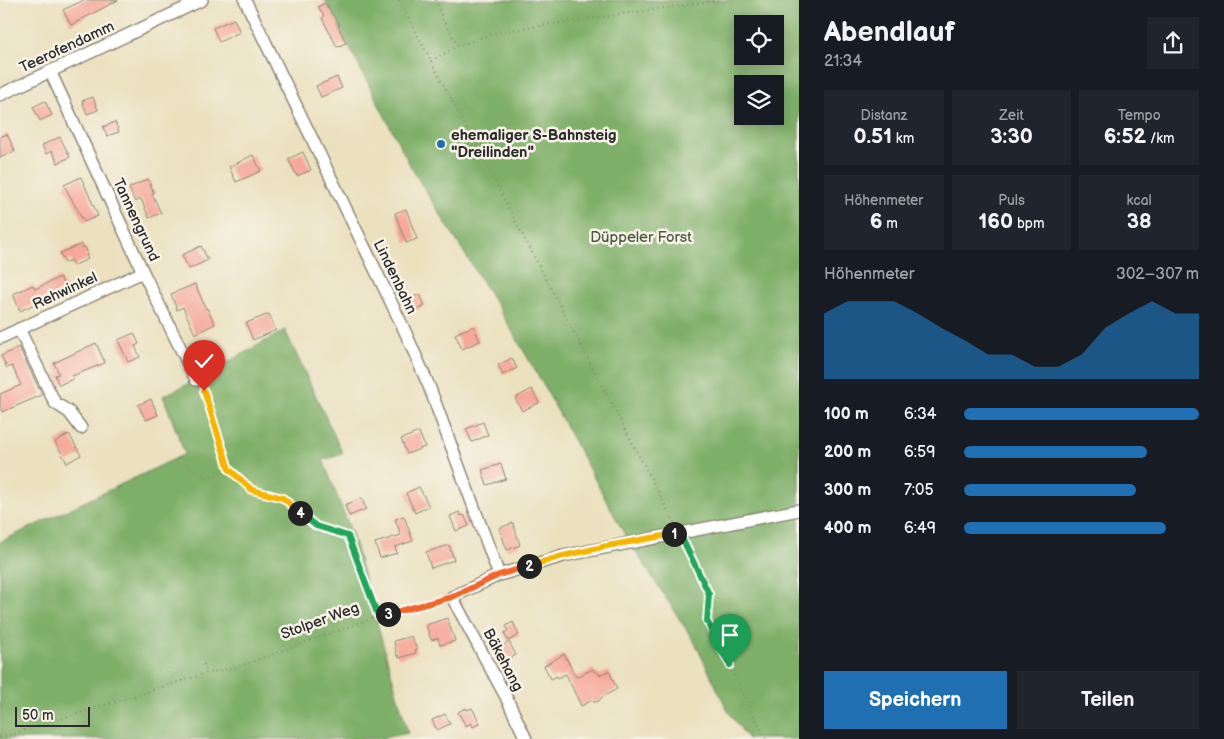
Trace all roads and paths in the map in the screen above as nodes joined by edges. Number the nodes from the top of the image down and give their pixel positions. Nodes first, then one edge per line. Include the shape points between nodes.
1 (202, 0) edge
2 (245, 0) edge
3 (399, 0) edge
4 (436, 0) edge
5 (720, 0) edge
6 (458, 46) junction
7 (431, 61) junction
8 (50, 71) junction
9 (0, 96) edge
10 (143, 272) junction
11 (19, 329) junction
12 (0, 338) edge
13 (196, 380) joint
14 (81, 428) dead end
15 (186, 464) dead end
16 (229, 469) junction
17 (799, 510) edge
18 (674, 534) junction
19 (499, 575) junction
20 (452, 597) junction
21 (378, 616) junction
22 (204, 664) dead end
23 (207, 673) junction
24 (0, 738) edge
25 (526, 739) edge
26 (766, 739) edge

1 - 8 street, Teerofendamm
2 - 19 street, Lindenbahn via 429,386
3 - 7 path
4 - 6 path
5 - 6 path via 497,32
6 - 7 path
7 - 18 path
8 - 9 street, Teerofendamm
8 - 10 street, Tannengrund
10 - 11 street, Rehwinkel
10 - 13 street, Tannengrund
11 - 12 street, Rehwinkel
11 - 14 street via 55,404 69,412
13 - 16 path via 204,391
15 - 16 path via 208,478
16 - 21 path via 252,490 283,498 316,526 348,536
17 - 18 street
18 - 19 street via 563,556
18 - 26 path via 709,594 707,621
19 - 20 street
20 - 21 path, Stolper Weg
20 - 25 street, Bäkehang
21 - 23 path, Stolper Weg via 237,667
22 - 23 path
23 - 24 path, Stolper Weg

